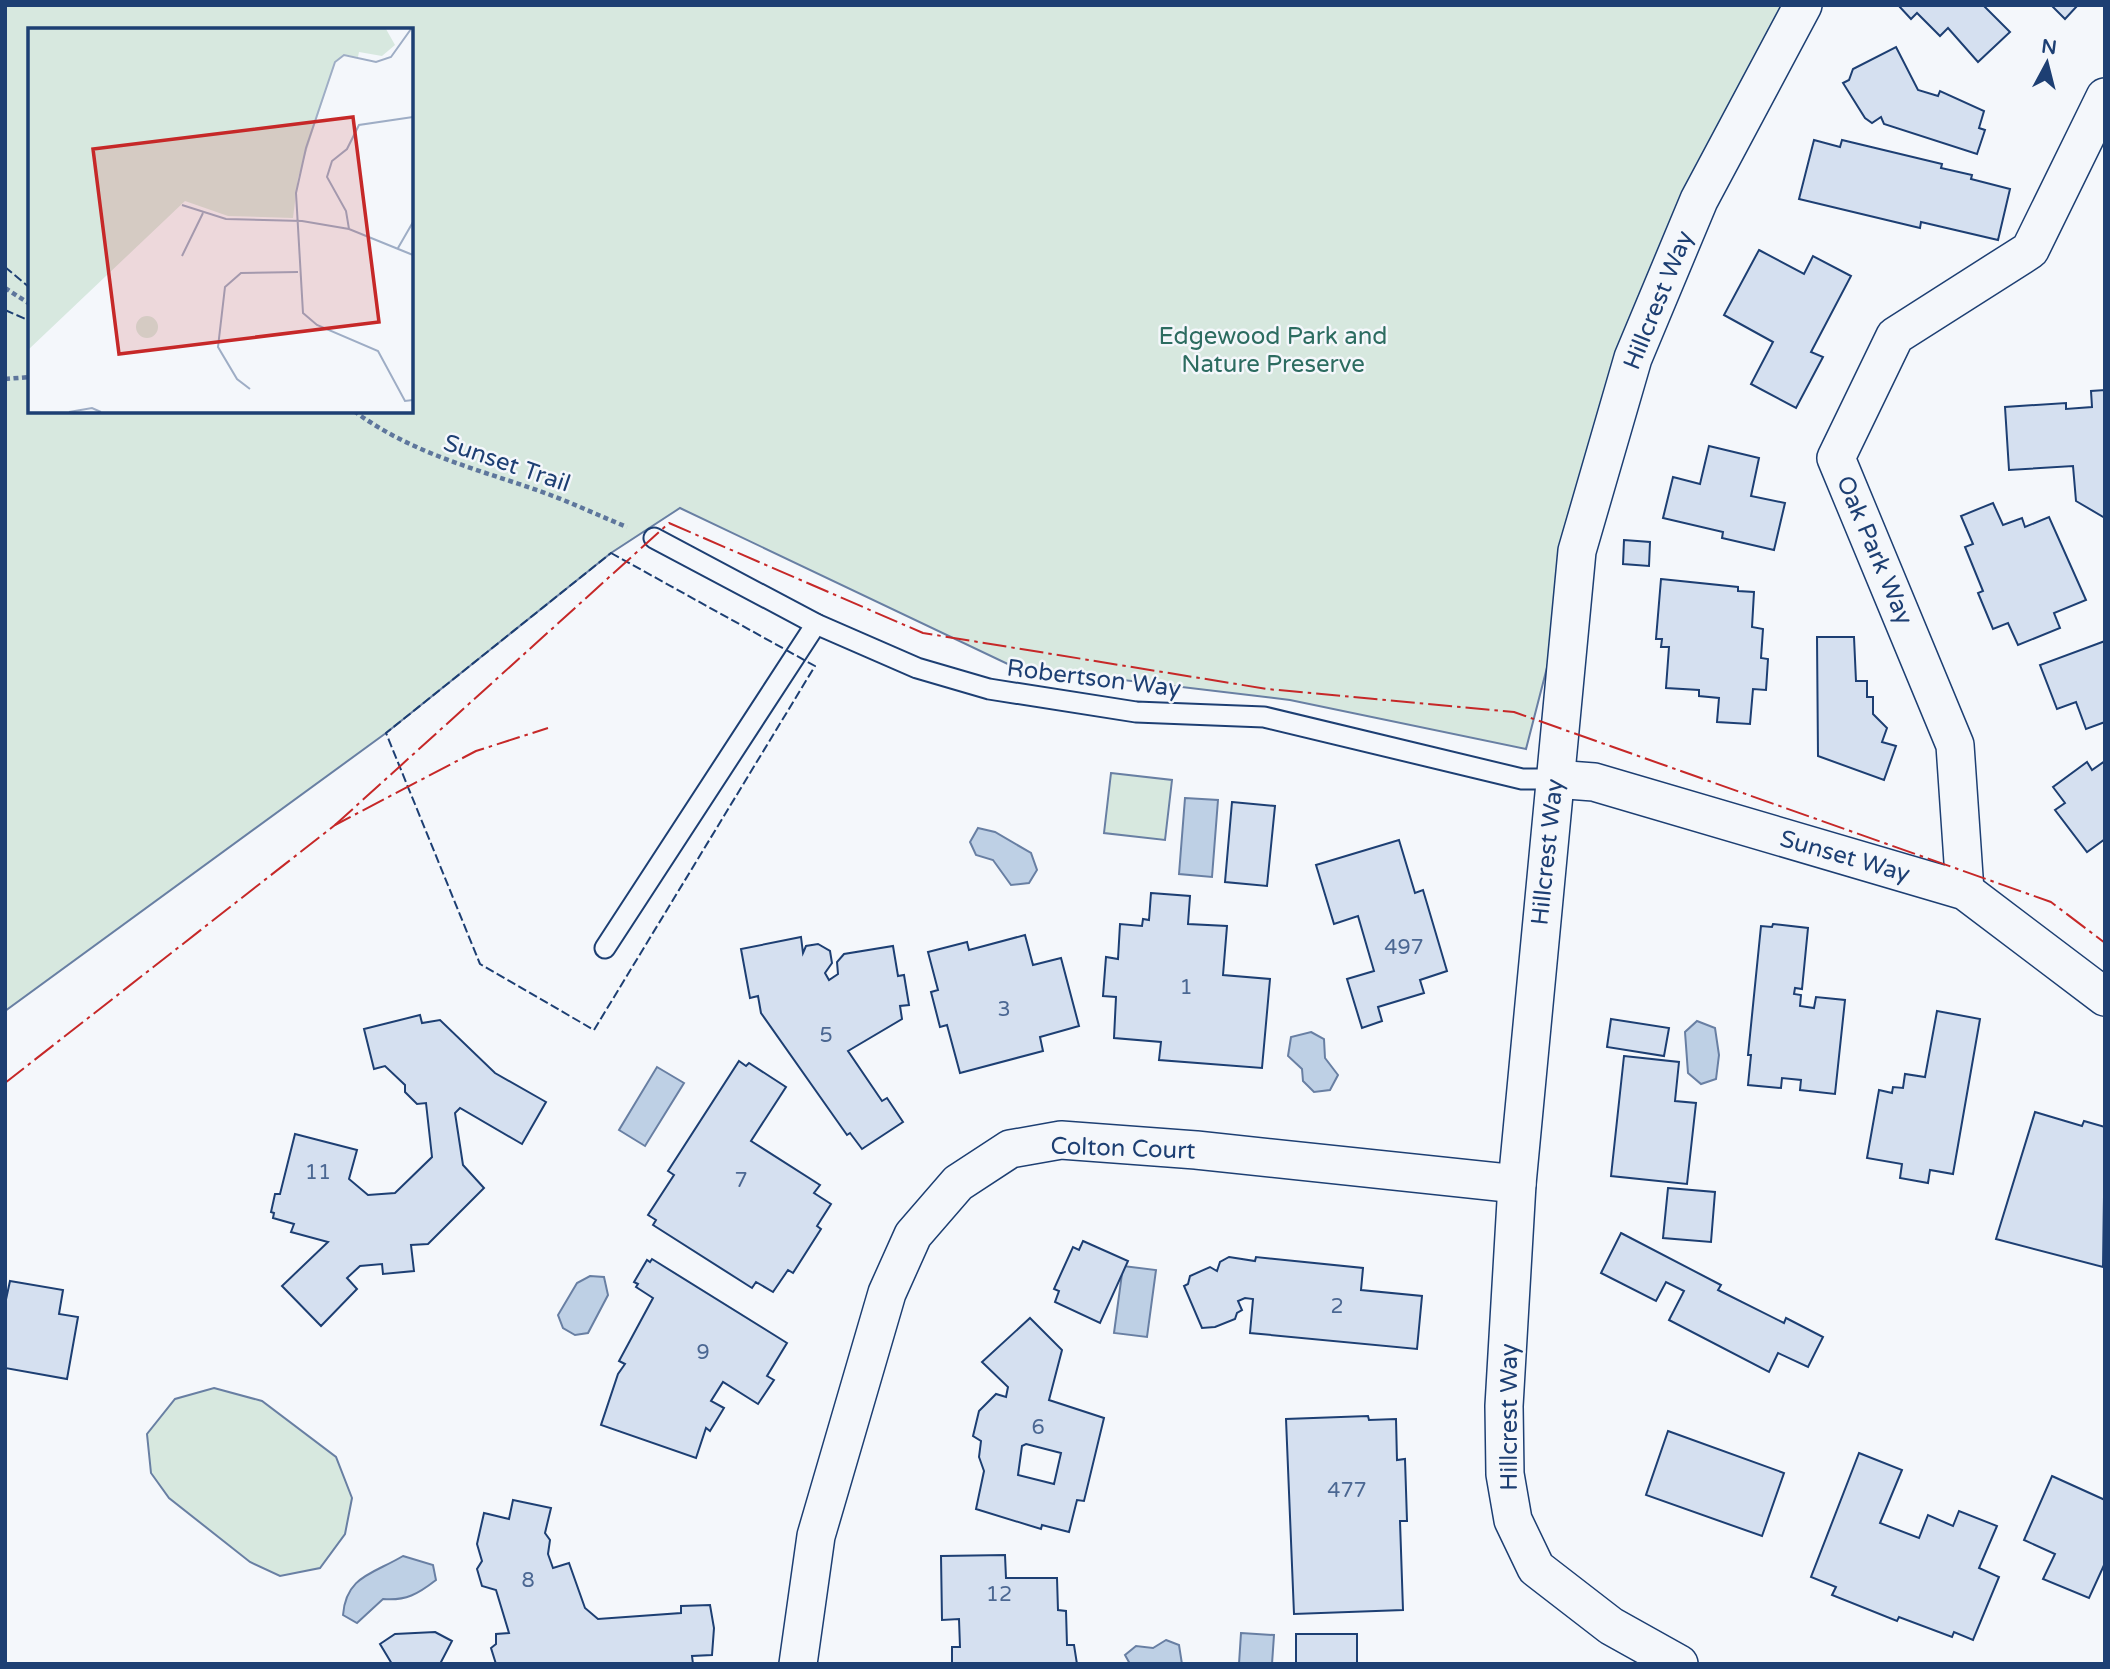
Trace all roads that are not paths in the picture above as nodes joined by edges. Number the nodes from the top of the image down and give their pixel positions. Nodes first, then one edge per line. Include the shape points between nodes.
1 (1803, 5) edge
2 (2105, 97) edge
3 (654, 538) road end
4 (816, 624) junction
5 (1554, 779) junction
6 (1965, 891) junction
7 (606, 948) dead end
8 (2105, 997) edge
9 (1517, 1184) junction
10 (798, 1664) edge
11 (1679, 1664) edge

1 - 5 street, Hillcrest Way via 1699,200 1633,358 1577,551
2 - 6 street, Oak Park Way via 2030,250 1895,336 1836,458 1955,745
3 - 4 lane, Robertson Way
4 - 5 lane, Robertson Way via 917,668 989,689 1136,712 1264,717 1522,779
4 - 7 lane
5 - 6 street, Sunset Way via 1594,782
5 - 9 street, Hillcrest Way
6 - 8 street, Sunset Way
9 - 10 street, Colton Court via 1061,1140 1010,1149 958,1182 913,1235 887,1293 816,1536
9 - 11 street, Hillcrest Way via 1504,1406 1505,1475 1513,1520 1536,1568 1611,1626

